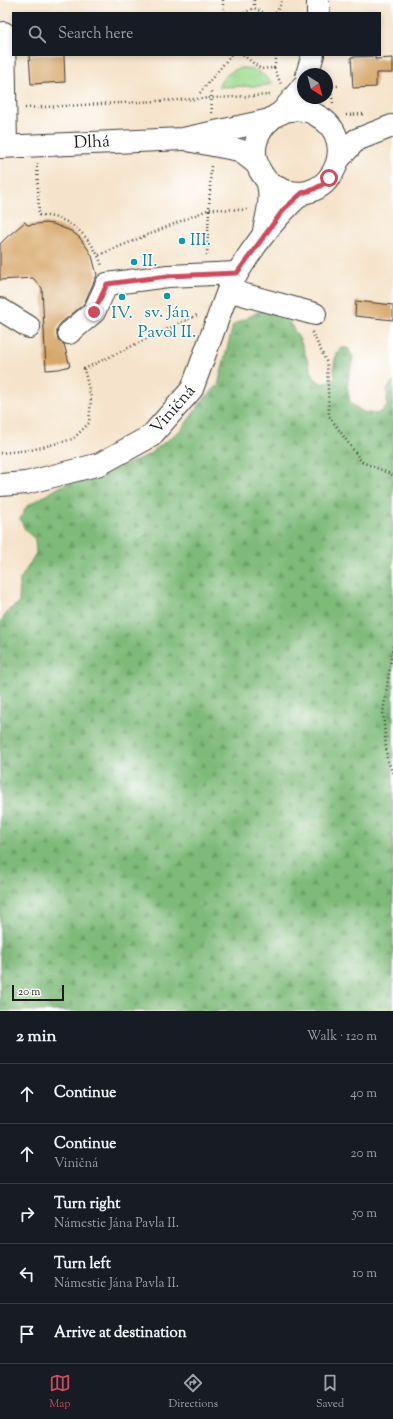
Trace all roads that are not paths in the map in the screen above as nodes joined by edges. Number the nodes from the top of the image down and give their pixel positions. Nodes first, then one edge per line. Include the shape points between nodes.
1 (318, 0) edge
2 (318, 12) edge
3 (4, 33) dead end
4 (313, 56) edge
5 (320, 56) edge
6 (309, 68) edge
7 (323, 68) edge
8 (293, 87) edge
9 (333, 101) edge
10 (324, 104) edge
11 (331, 104) edge
12 (276, 109) junction
13 (392, 126) edge
14 (183, 139) junction
15 (3, 146) edge
16 (338, 160) junction
17 (262, 173) junction
18 (302, 193) junction
19 (262, 238) junction
20 (233, 280) junction
21 (0, 309) edge
22 (316, 314) road end
23 (29, 327) dead end
24 (68, 333) dead end
25 (0, 484) edge

1 - 2 street
3 - 15 street via 6,121
4 - 6 street
5 - 7 street
8 - 12 street
9 - 13 street
10 - 12 street via 312,112
11 - 16 street via 339,150
12 - 14 street
12 - 17 street via 257,140 255,152
13 - 16 street via 356,140
14 - 15 street, Dlhá
14 - 17 street via 238,150
16 - 18 street via 335,170 322,185
17 - 18 street via 278,189
17 - 19 street via 270,202
18 - 19 street, Viničná via 284,209
19 - 20 street, Viničná
20 - 22 street via 238,293
20 - 24 street via 206,275 168,276 107,284 94,312
20 - 25 street, Viničná via 192,389 151,436 100,464 26,483
21 - 23 street

